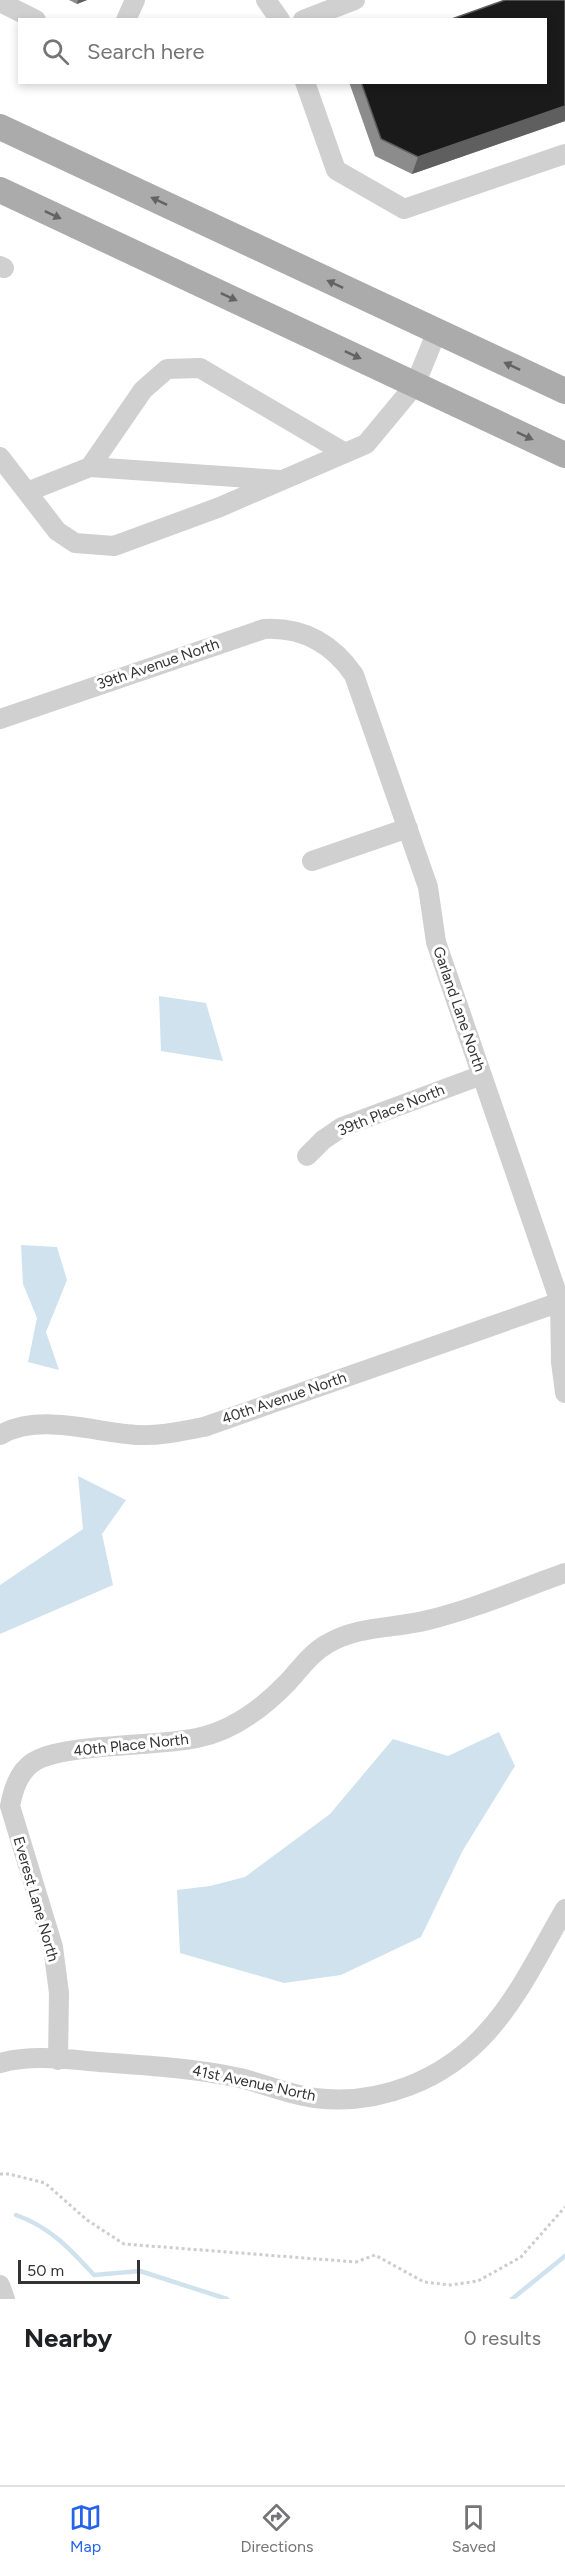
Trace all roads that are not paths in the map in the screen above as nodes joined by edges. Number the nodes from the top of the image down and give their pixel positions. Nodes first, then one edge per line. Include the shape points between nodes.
1 (135, 0) edge
2 (266, 0) edge
3 (355, 0) edge
4 (0, 2) edge
5 (32, 18) edge
6 (127, 18) edge
7 (279, 18) edge
8 (308, 18) edge
9 (306, 84) edge
10 (0, 127) edge
11 (565, 154) edge
12 (0, 190) edge
13 (437, 331) junction
14 (415, 385) junction
15 (565, 391) edge
16 (345, 453) junction
17 (565, 455) edge
18 (0, 457) edge
19 (90, 467) junction
20 (283, 480) junction
21 (27, 492) junction
22 (318, 639) joint
23 (0, 719) edge
24 (408, 828) junction
25 (312, 861) dead end
26 (482, 1075) junction
27 (307, 1156) dead end
28 (560, 1302) junction
29 (565, 1393) edge
30 (0, 1435) edge
31 (565, 1573) edge
32 (20, 1776) joint
33 (565, 1909) edge
34 (58, 2060) junction
35 (0, 2062) edge
36 (0, 2285) edge
37 (5, 2299) edge

1 - 6 street
2 - 7 street
3 - 8 street
4 - 5 street
9 - 11 street via 336,171 404,209
13 -> 10 main road
12 -> 14 main road
13 - 14 street
15 -> 13 main road
14 - 16 street via 366,444
14 -> 17 main road
16 - 19 street via 200,368 167,369 143,390
16 - 20 street
18 - 21 street
19 - 20 street
19 - 21 street
20 - 21 street via 114,546 75,543 57,531
22 - 23 street, 39th Avenue North via 282,628 247,633
22 - 24 street, Garland Lane North via 354,675
24 - 25 street
24 - 26 street, Garland Lane North via 428,887 436,942
26 - 27 street, 39th Place North via 342,1127
26 - 28 street, Garland Lane North
28 - 29 street, Garland Lane North
28 - 30 street, 40th Avenue North via 204,1427 139,1435 30,1426
31 - 32 street, 40th Place North via 435,1618 349,1634 325,1645 263,1706 233,1725 199,1738 58,1752 30,1764
32 - 34 street, Everest Lane North via 10,1806 52,1947 59,1993
33 - 34 street, 41st Avenue North via 487,2032 459,2058 427,2079 391,2092 354,2099 315,2098 209,2072
34 - 35 street, 41st Avenue North
36 - 37 street

